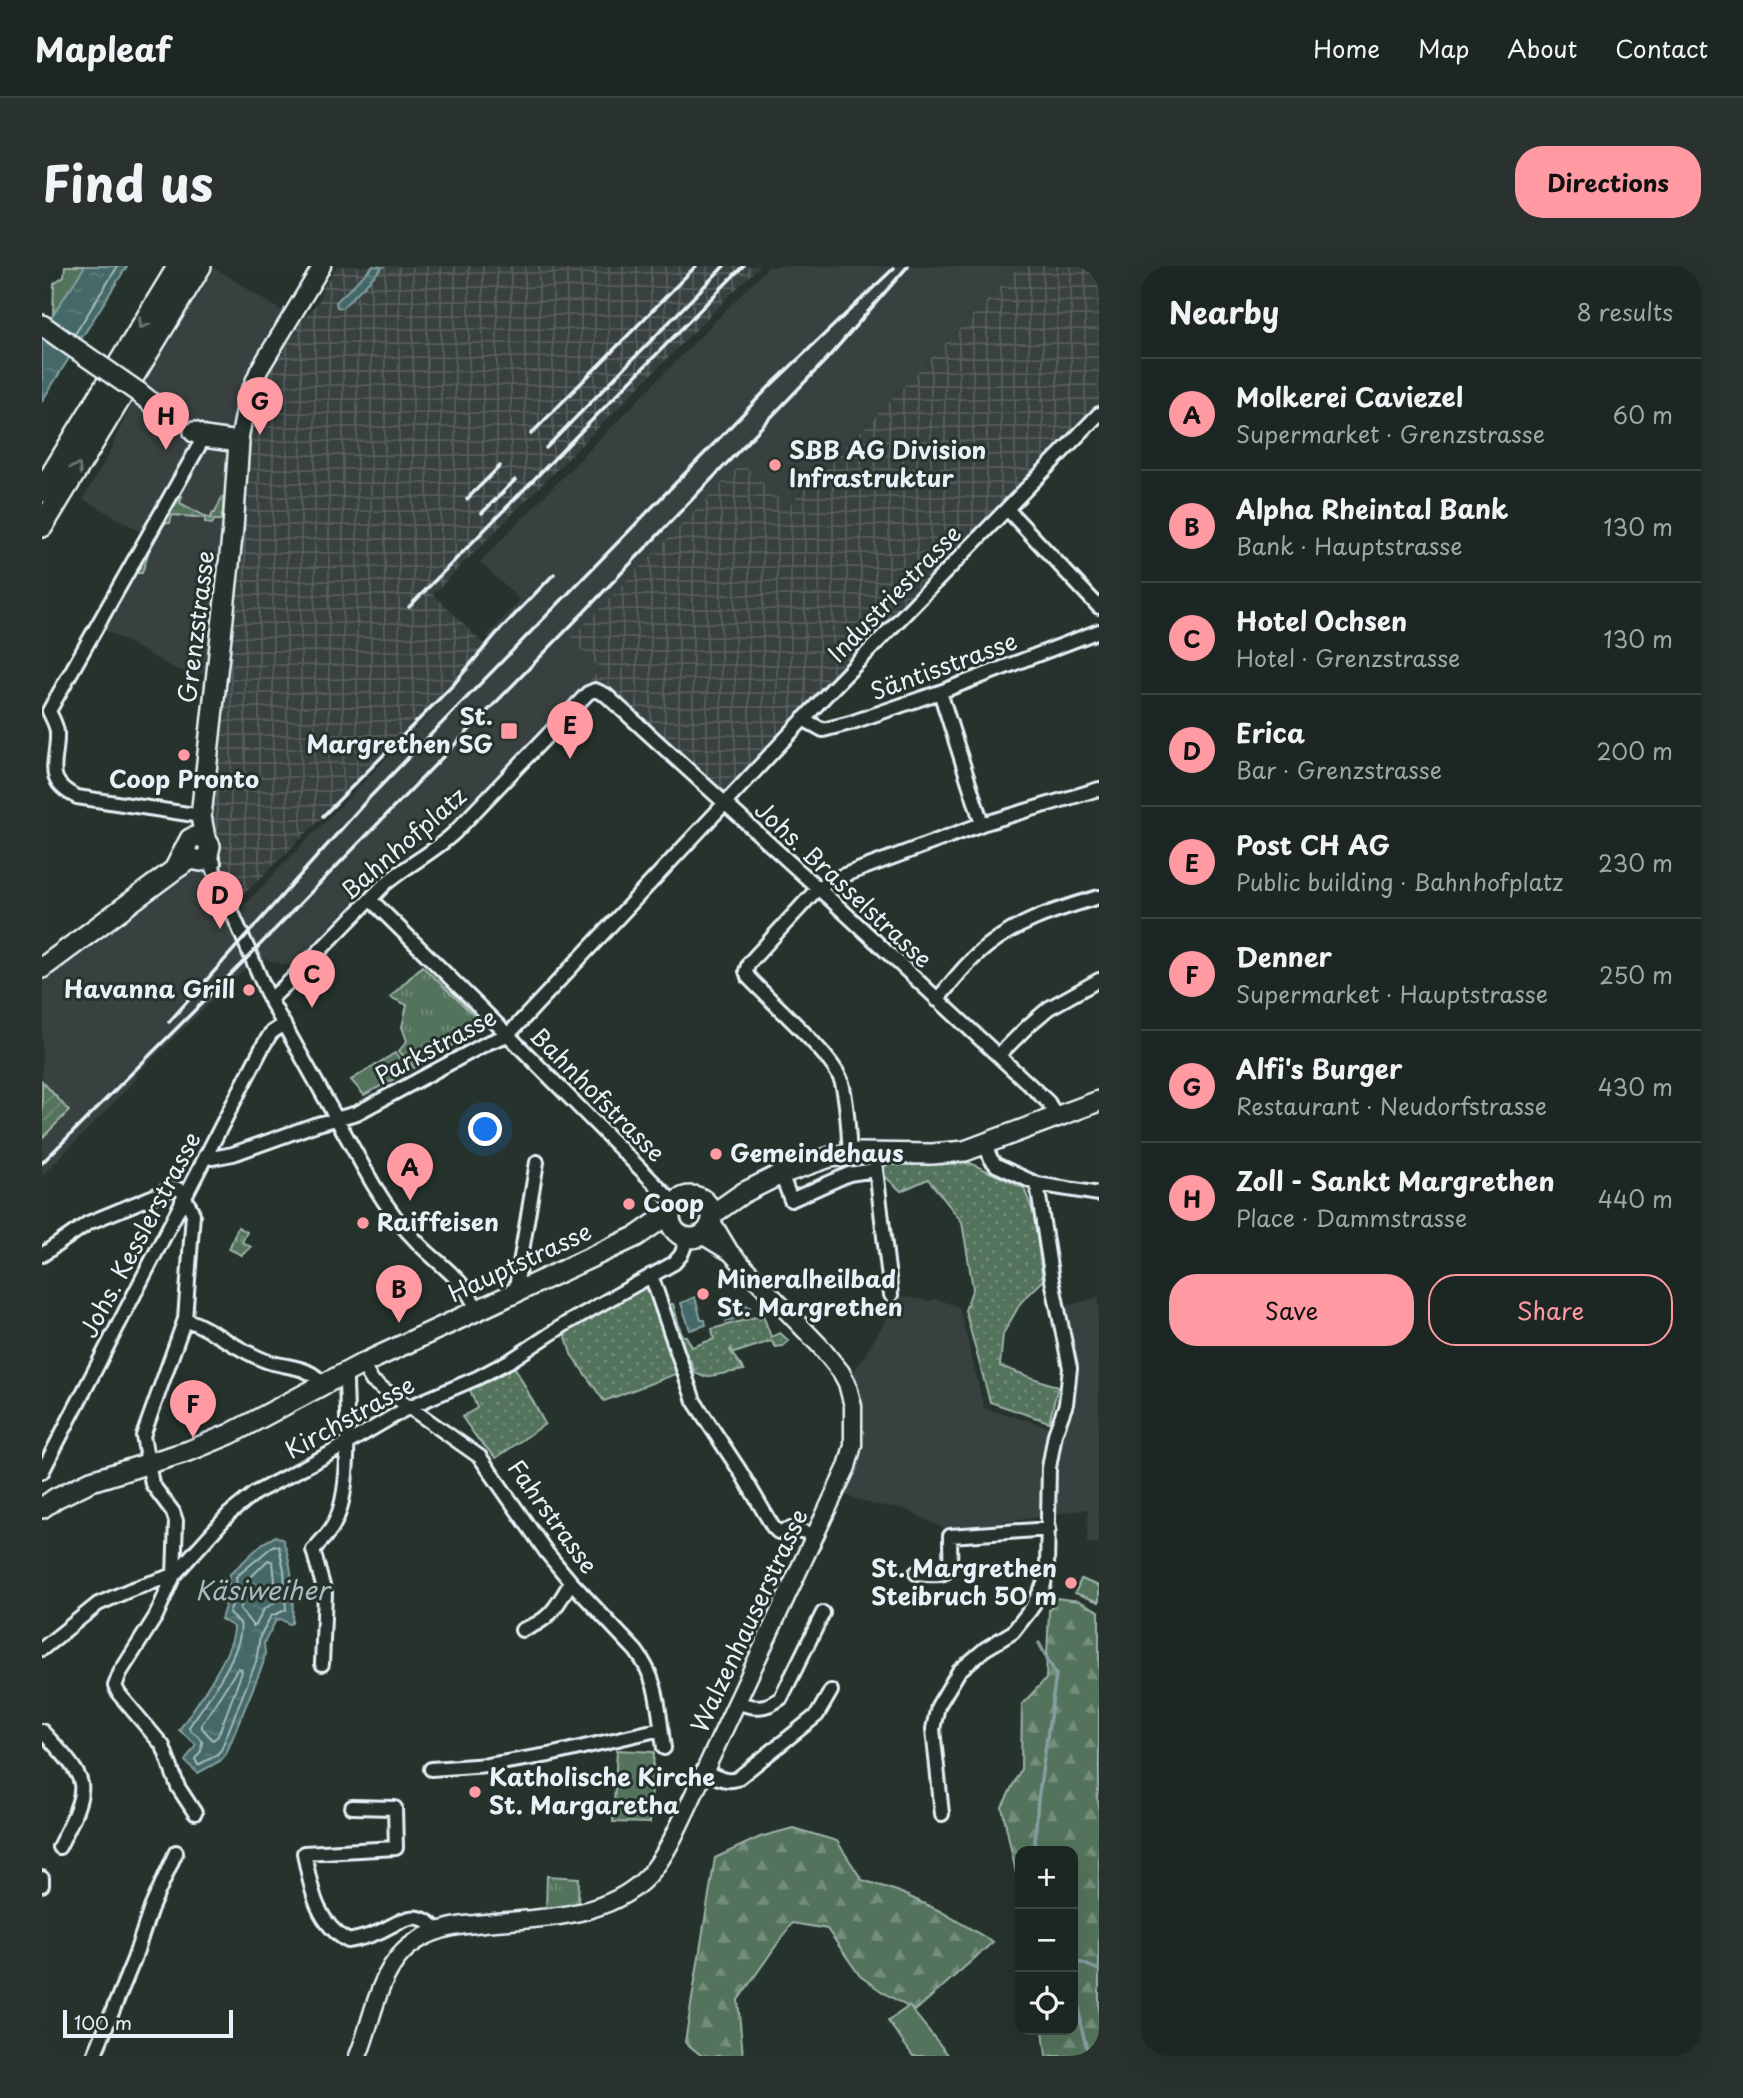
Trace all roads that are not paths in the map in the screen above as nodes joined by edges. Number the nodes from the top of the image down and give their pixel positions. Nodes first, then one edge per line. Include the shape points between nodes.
1 (179, 266) edge
2 (201, 266) edge
3 (321, 266) edge
4 (42, 325) edge
5 (1099, 414) edge
6 (168, 416) tunnel mouth
7 (199, 434) joint
8 (239, 442) junction
9 (42, 491) edge
10 (1007, 509) junction
11 (42, 526) edge
12 (1099, 607) edge
13 (1099, 631) edge
14 (594, 690) joint
15 (940, 692) junction
16 (803, 719) junction
17 (1099, 789) edge
18 (724, 804) junction
19 (201, 817) junction
20 (982, 824) junction
21 (196, 855) junction
22 (818, 888) junction
23 (1099, 897) edge
24 (370, 900) junction
25 (42, 968) edge
26 (1099, 980) edge
27 (269, 998) junction
28 (937, 1000) junction
29 (284, 1024) junction
30 (508, 1035) junction
31 (999, 1055) junction
32 (1099, 1101) edge
33 (1057, 1117) junction
34 (335, 1118) junction
35 (985, 1145) junction
36 (850, 1154) junction
37 (206, 1155) junction
38 (875, 1161) junction
39 (537, 1162) dead end
40 (782, 1174) junction
41 (1037, 1184) junction
42 (1099, 1194) edge
43 (184, 1197) junction
44 (692, 1219) junction
45 (42, 1255) edge
46 (651, 1275) junction
47 (515, 1293) junction
48 (891, 1295) dead end
49 (477, 1310) junction
50 (185, 1319) junction
51 (362, 1364) junction
52 (343, 1374) junction
53 (323, 1385) junction
54 (408, 1407) junction
55 (347, 1443) junction
56 (147, 1458) junction
57 (42, 1472) edge
58 (43, 1504) edge
59 (1049, 1529) junction
60 (815, 1534) junction
61 (916, 1573) dead end
62 (174, 1575) junction
63 (571, 1582) junction
64 (823, 1613) dead end
65 (522, 1630) dead end
66 (42, 1649) edge
67 (322, 1664) dead end
68 (831, 1691) dead end
69 (737, 1702) junction
70 (661, 1729) junction
71 (42, 1731) edge
72 (664, 1748) dead end
73 (431, 1769) dead end
74 (705, 1772) junction
75 (352, 1807) dead end
76 (195, 1813) dead end
77 (942, 1814) dead end
78 (59, 1847) dead end
79 (176, 1852) dead end
80 (42, 1878) edge
81 (42, 1885) edge
82 (437, 1930) junction
83 (94, 2056) edge
84 (358, 2056) edge

1 -> 9 highway
11 -> 2 highway
3 - 8 street via 259,370 247,399
4 - 6 main road, bridge
5 - 10 street, Industriestrasse
7 - 8 main road
7 - 19 street via 49,711 57,730 55,779 63,790 77,797
8 - 19 main road, Grenzstrasse
10 - 12 street
10 - 16 street, Industriestrasse
13 - 15 street, Säntisstrasse
14 - 18 street, Johs. Brasselstrasse via 606,695
14 - 24 street, Bahnhofplatz via 442,844 395,875
15 - 16 street, Säntisstrasse via 829,730
15 - 20 street
16 - 18 street, Industriestrasse
17 - 20 street
18 - 22 street, Johs. Brasselstrasse
18 - 30 street, Parkstrasse
19 - 21 main road, Grenzstrasse
20 - 22 street
21 - 25 main road
21 - 27 street, Grenzstrasse
22 - 28 street, Johs. Brasselstrasse
22 - 36 street via 746,971 838,1073
23 - 28 street via 1036,917 1003,934 976,956
24 - 27 street, Bahnhofplatz
24 - 30 street, Bahnhofstrasse
26 - 31 street via 1049,1008
27 - 29 street, Grenzstrasse
28 - 31 street, Johs. Brasselstrasse
29 - 34 street, Grenzstrasse
29 - 37 street, Johs. Kesslerstrasse via 271,1033
30 - 34 street, Parkstrasse via 487,1042 357,1114
30 - 44 street, Bahnhofstrasse
31 - 33 street, Johs. Brasselstrasse via 1048,1102
32 - 33 main road, Hauptstrasse
33 - 35 main road, Hauptstrasse
34 - 37 street, Parkstrasse via 233,1154
34 - 49 street, Grenzstrasse via 384,1202 464,1286
35 - 38 main road, Hauptstrasse
35 - 41 street via 996,1165
36 - 38 main road, Hauptstrasse
36 - 40 main road, Hauptstrasse
37 - 43 street, Johs. Kesslerstrasse
38 - 40 street via 791,1200
38 - 48 street
39 - 47 street
40 - 44 main road, Hauptstrasse
41 - 42 street
41 - 59 street via 1070,1368 1049,1468
43 - 45 street via 171,1189 89,1223
43 - 50 street via 193,1214
43 - 57 street, Johs. Kesslerstrasse
44 - 46 street, Kirchstrasse via 681,1255
44 - 47 main road, Hauptstrasse via 637,1236
44 - 60 street, Walzenhauserstrasse via 820,1346 847,1383 853,1406 853,1445
46 - 54 street, Kirchstrasse via 511,1360
46 - 60 street via 694,1401 773,1527 778,1532 800,1529
47 - 49 main road, Hauptstrasse
49 - 51 main road, Hauptstrasse
50 - 53 street via 255,1357 312,1373
50 - 56 street via 144,1430
51 - 52 main road, Hauptstrasse
51 - 54 street, Fahrstrasse via 372,1381
52 - 53 main road, Hauptstrasse
52 - 55 street
53 - 56 main road, Hauptstrasse via 209,1444
54 - 55 street, Kirchstrasse
54 - 63 street, Fahrstrasse via 480,1457
55 - 62 street, Kirchstrasse via 255,1493 229,1514
55 - 67 street via 339,1515 313,1550 325,1593
56 - 58 main road, Hauptstrasse
56 - 62 street via 152,1484 176,1521
59 - 61 street via 950,1536 947,1572
59 - 77 street via 1044,1584 1034,1605 1013,1632 959,1671 938,1706 933,1729
60 - 69 street, Walzenhauserstrasse
62 - 66 street, Kirchstrasse via 98,1604
62 - 76 street via 161,1607 115,1686 163,1746 178,1787
63 - 65 street via 546,1619
63 - 70 street, Fahrstrasse via 645,1664 656,1690
64 - 69 street via 781,1698 758,1708
68 - 74 street via 817,1715 737,1779 724,1780
69 - 74 street, Walzenhauserstrasse
70 - 72 street, Fahrstrasse
70 - 73 street via 549,1755
71 - 78 street via 82,1785
74 - 82 street, Walzenhauserstrasse via 659,1861 624,1896 580,1912
75 - 82 street via 395,1808 396,1848 304,1853 312,1892 327,1923 348,1941 411,1917 427,1921
79 - 83 street
80 - 81 street
82 - 84 street, Walzenhauserstrasse via 403,1952 392,1965

